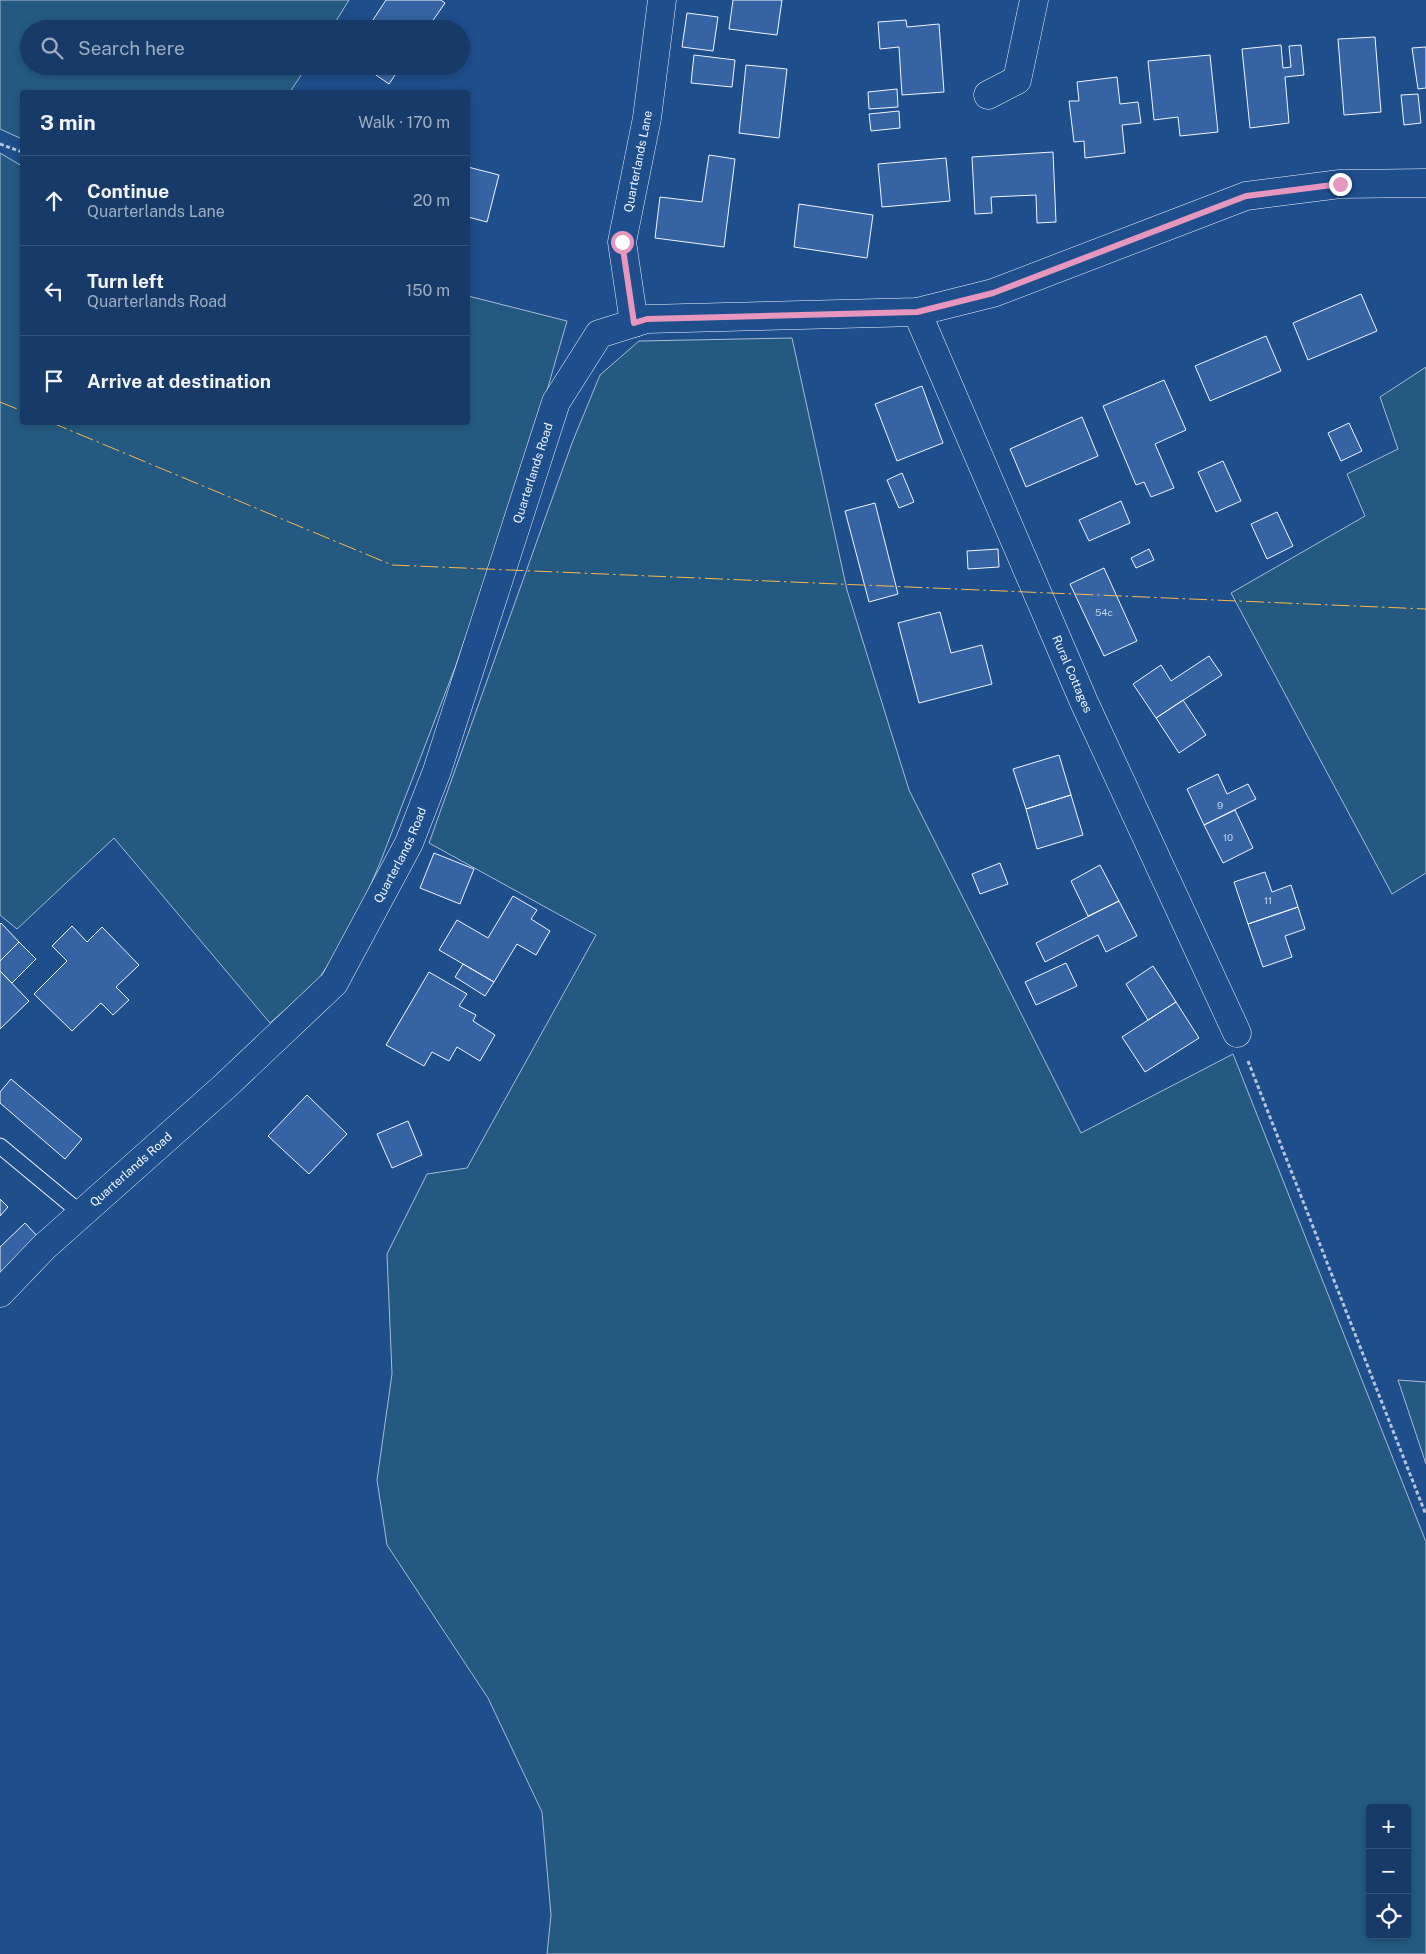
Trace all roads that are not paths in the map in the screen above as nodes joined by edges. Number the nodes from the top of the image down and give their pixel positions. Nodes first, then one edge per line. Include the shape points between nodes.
1 (662, 0) edge
2 (1034, 0) edge
3 (988, 95) dead end
4 (1426, 183) edge
5 (917, 312) junction
6 (634, 323) junction
7 (1236, 1032) road end
8 (0, 1146) edge
9 (82, 1214) junction
10 (0, 1293) edge

1 - 6 street, Quarterlands Lane via 647,118 622,242
2 - 3 street via 1017,80
4 - 5 street, Quarterlands Road via 1340,184 1246,196 993,293
5 - 6 street, Quarterlands Road via 647,319
5 - 7 street, Rural Cottages via 1084,702
6 - 9 street, Quarterlands Road via 599,334 556,402 437,770 409,843 334,983
8 - 9 lane
9 - 10 street, Quarterlands Road

